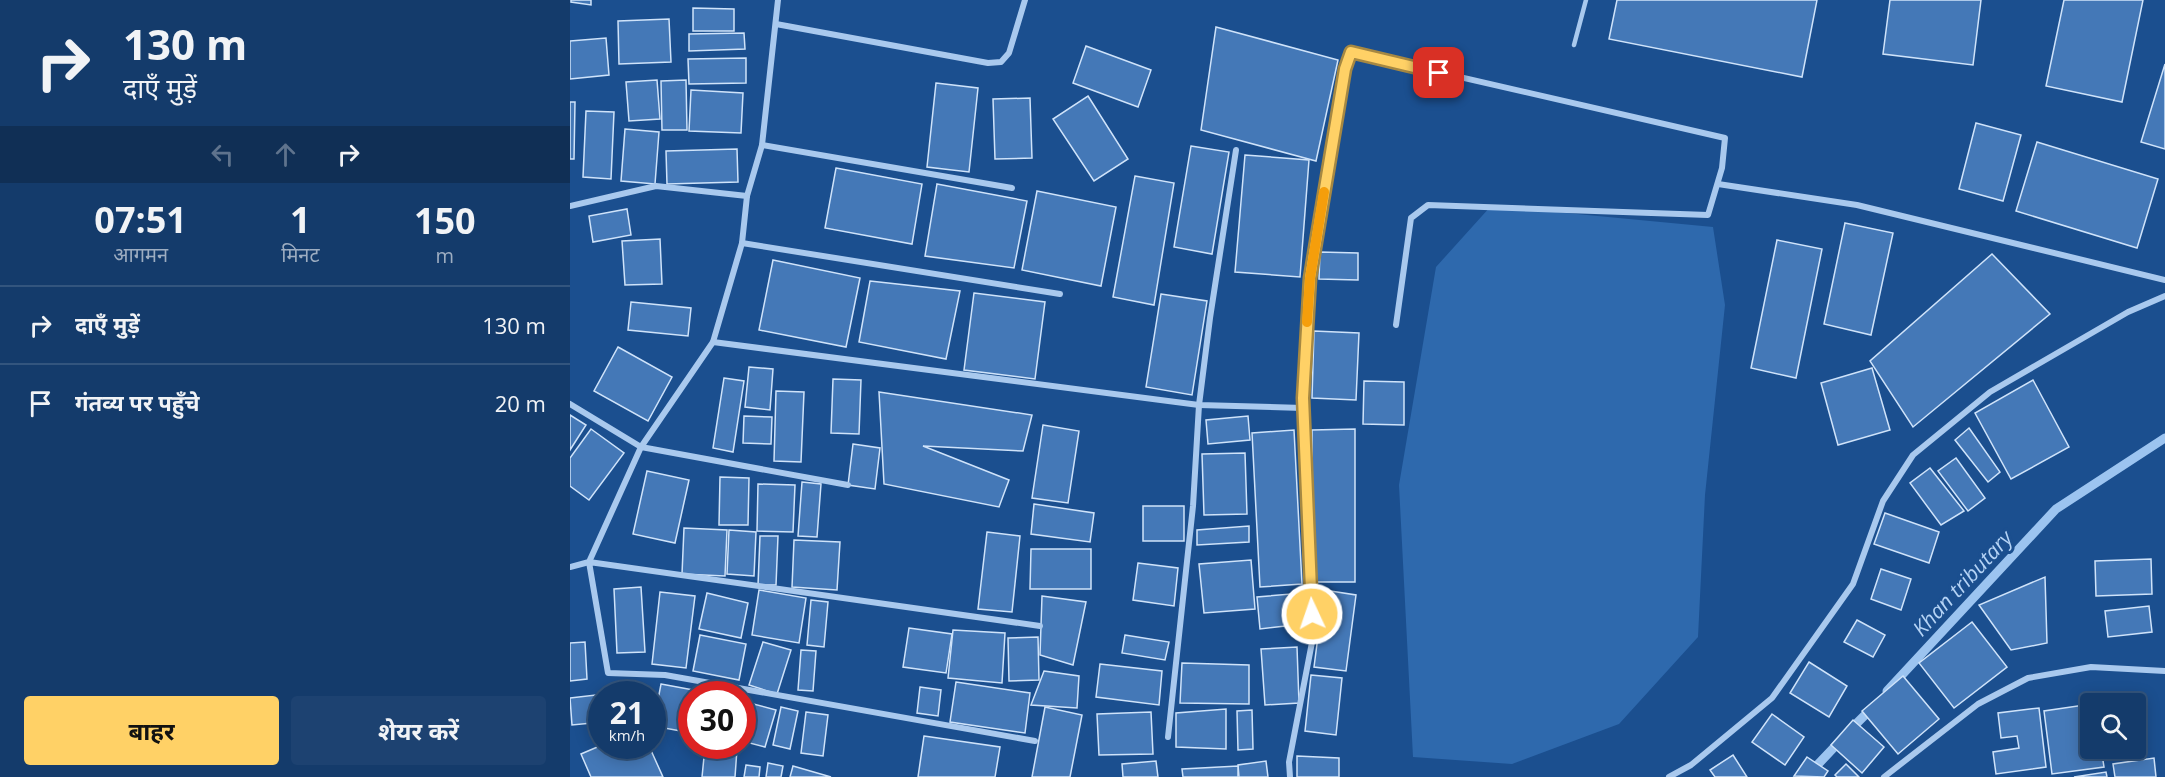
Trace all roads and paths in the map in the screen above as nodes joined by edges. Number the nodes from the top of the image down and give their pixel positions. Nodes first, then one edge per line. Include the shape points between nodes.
1 (778, 0) edge
2 (1025, 0) edge
3 (1586, 0) edge
4 (776, 24) junction
5 (1574, 45) dead end
6 (762, 144) junction
7 (1236, 150) dead end
8 (1718, 184) junction
9 (1012, 189) dead end
10 (747, 196) junction
11 (570, 206) edge
12 (742, 243) junction
13 (2165, 280) edge
14 (1060, 294) dead end
15 (2165, 296) edge
16 (1396, 325) dead end
17 (713, 342) junction
18 (570, 404) edge
19 (1199, 405) junction
20 (1303, 408) junction
21 (641, 447) junction
22 (848, 485) dead end
23 (589, 562) junction
24 (570, 567) edge
25 (1040, 626) dead end
26 (2165, 671) edge
27 (1168, 737) dead end
28 (1035, 741) dead end
29 (1290, 777) edge
30 (1669, 777) edge
31 (1884, 777) edge

1 - 4 street
2 - 4 street via 1009,53 1000,62
3 - 5 lane
4 - 6 street
6 - 9 street
6 - 10 street
7 - 19 street
8 - 13 street via 1857,205
8 - 16 street via 1708,215 1428,205 1411,218
8 - 20 street via 1725,138 1351,52 1310,278
10 - 11 street via 656,186
10 - 12 street
12 - 14 street
12 - 17 street
15 - 30 street via 2128,312 1990,392 1913,454 1883,501 1853,584 1772,698 1691,765
17 - 19 street
17 - 21 street
18 - 21 street
19 - 20 street
19 - 27 street
20 - 29 street via 1313,637 1289,762
21 - 22 street
21 - 23 street
23 - 24 street
23 - 25 street
23 - 28 street via 608,673 665,675
26 - 31 street via 2091,667 2028,678 1978,704

